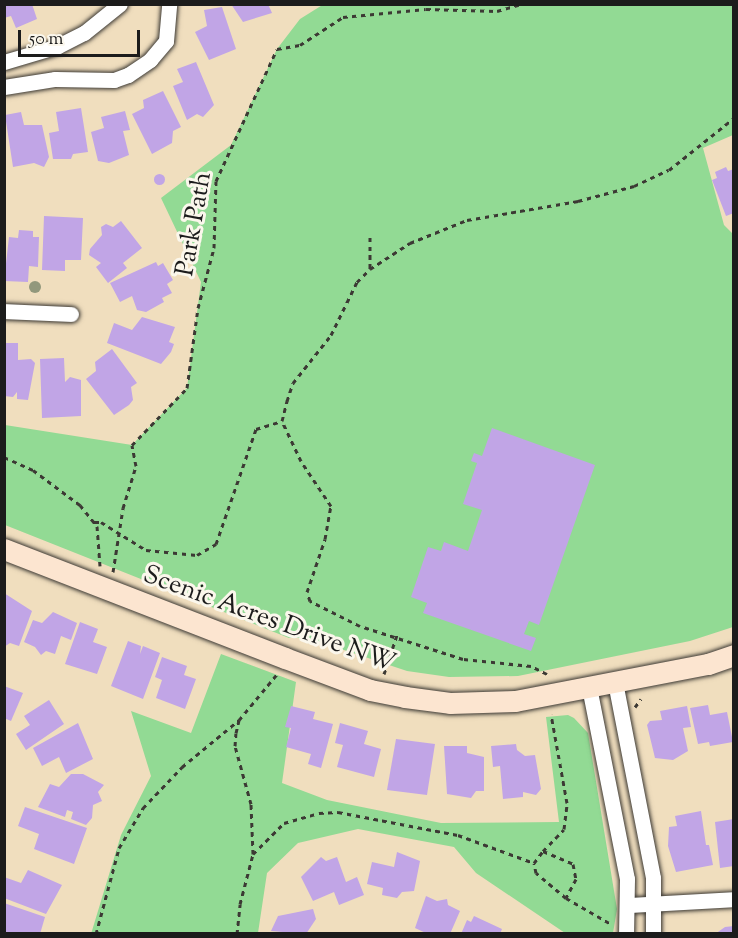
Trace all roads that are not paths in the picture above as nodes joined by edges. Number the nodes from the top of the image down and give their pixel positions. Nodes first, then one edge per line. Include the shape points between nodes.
1 (120, 4) edge
2 (169, 4) edge
3 (4, 62) edge
4 (4, 87) edge
5 (4, 311) edge
6 (70, 314) dead end
7 (4, 549) edge
8 (734, 655) edge
9 (615, 682) junction
10 (589, 687) junction
11 (734, 899) edge
12 (654, 904) junction
13 (628, 905) junction
14 (621, 929) edge
15 (653, 933) edge

1 - 3 street via 84,33 58,46
2 - 4 street via 166,41 150,60 128,75 114,80 55,79
5 - 6 street
7 - 10 street, Scenic Acres Drive NW via 370,690 450,703 515,701
8 - 9 street, Scenic Acres Drive NW
9 - 10 street, Scenic Acres Drive NW
9 - 12 street via 653,878
10 - 13 street via 627,879
11 - 12 street
12 - 13 street
12 - 15 street
13 - 14 street

